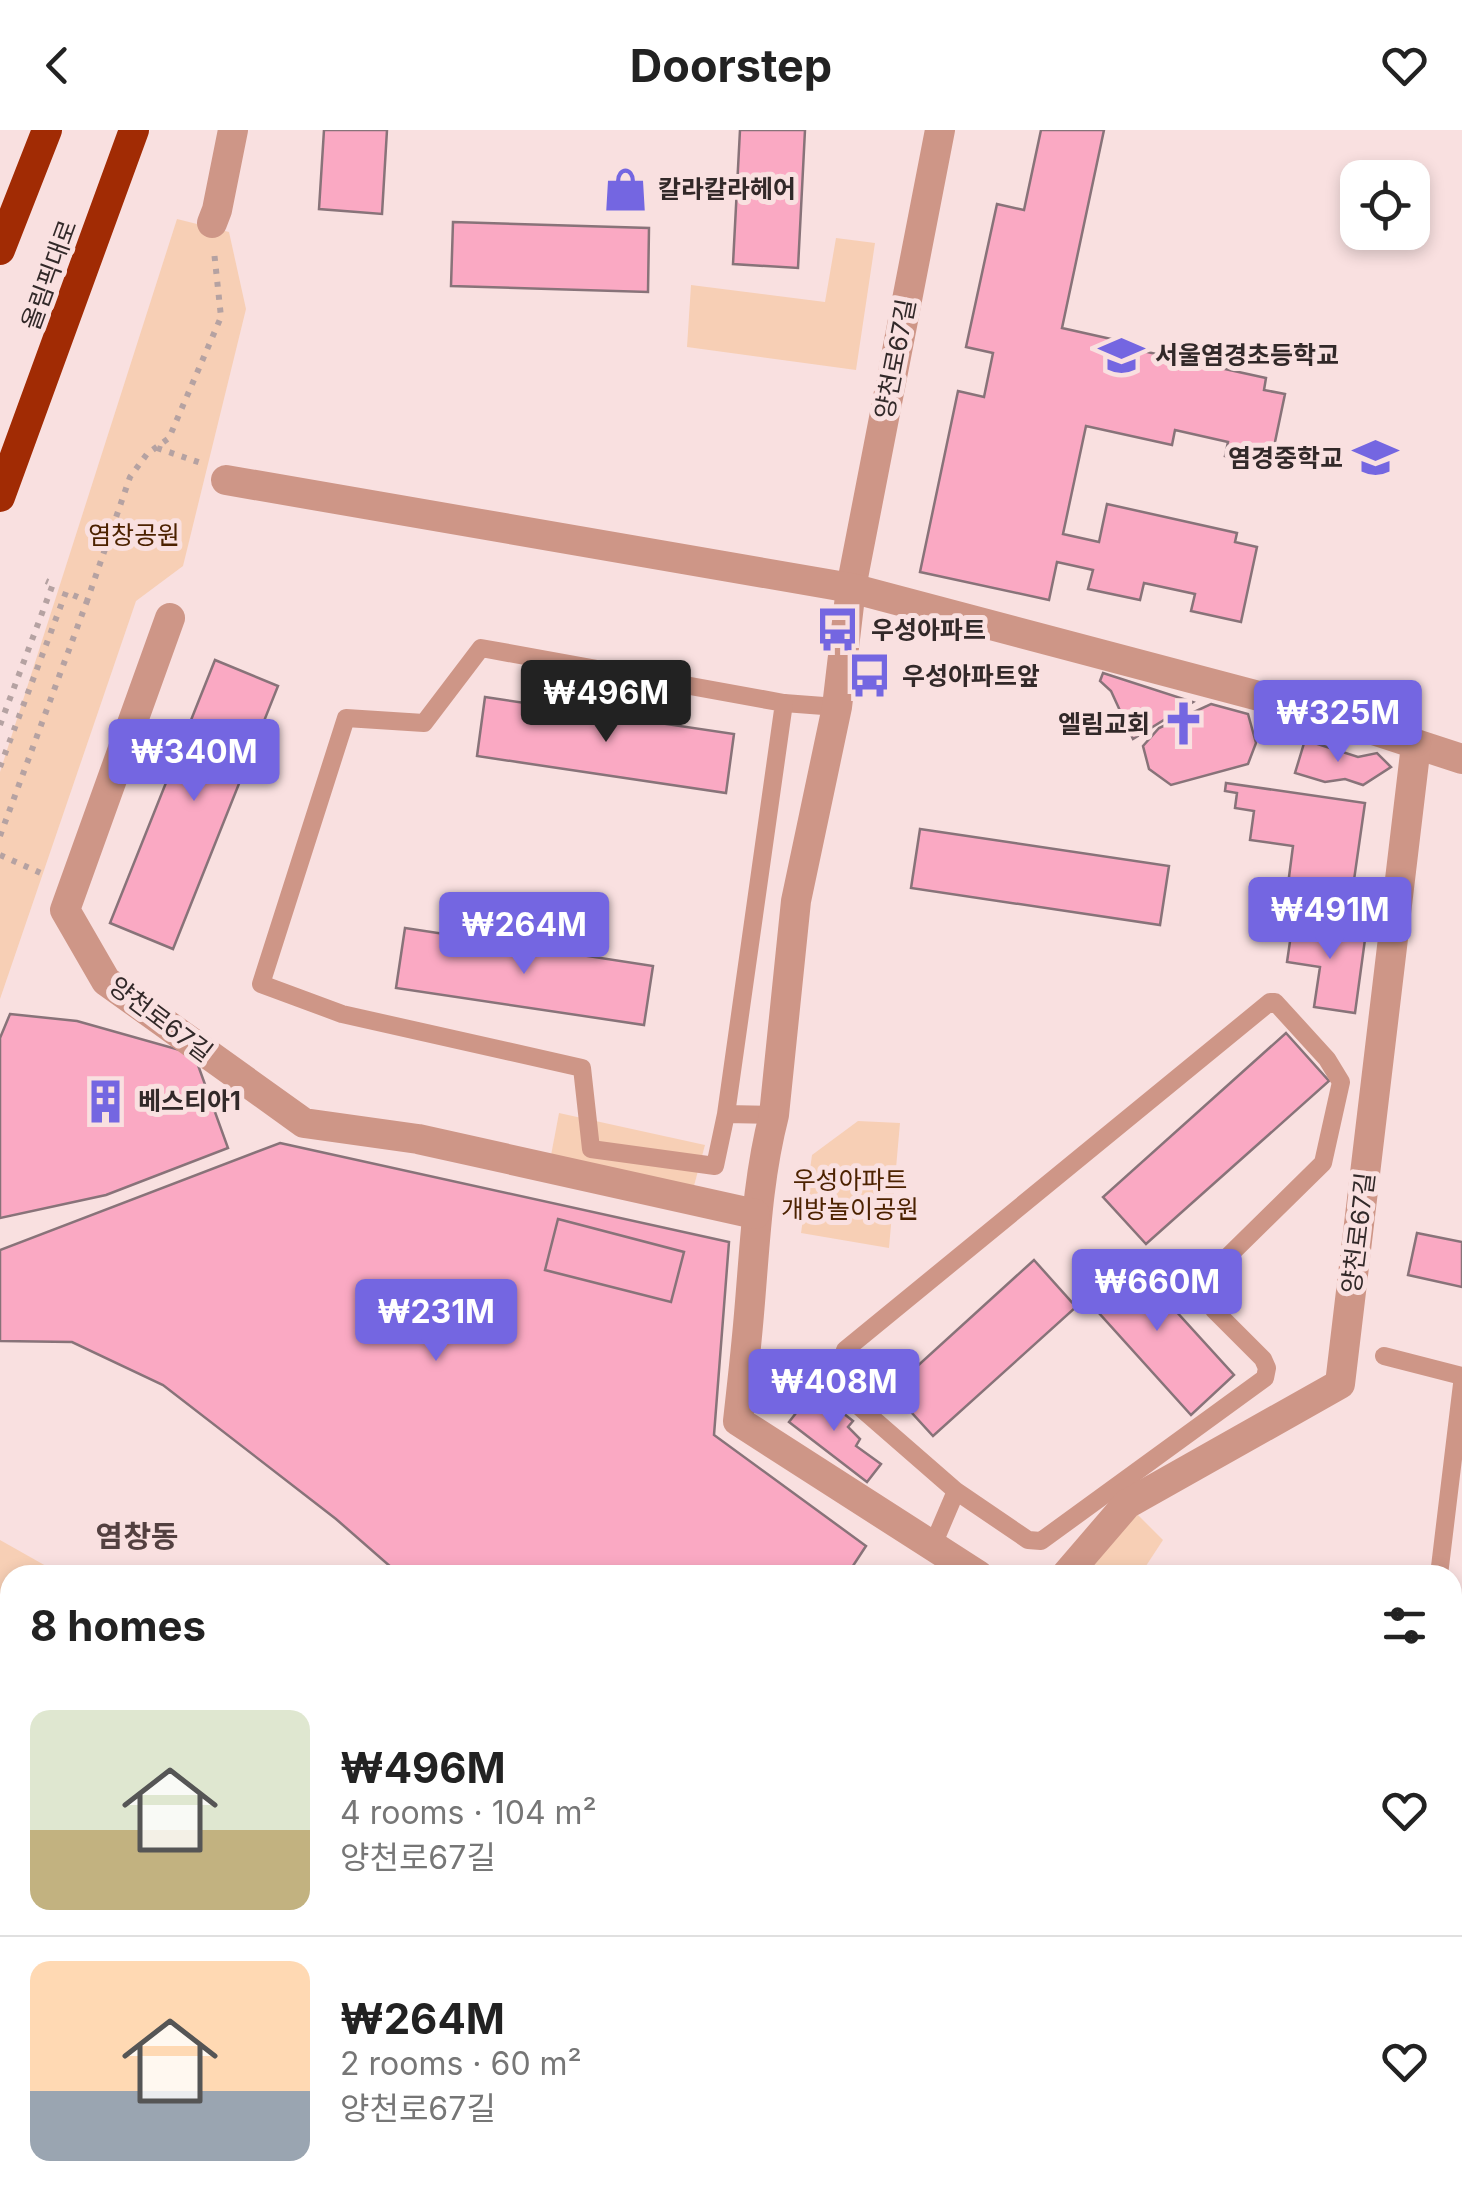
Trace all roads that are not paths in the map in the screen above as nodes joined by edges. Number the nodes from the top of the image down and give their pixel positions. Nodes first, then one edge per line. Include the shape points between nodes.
1 (46, 130) edge
2 (134, 130) edge
3 (232, 130) edge
4 (940, 130) edge
5 (212, 223) road end
6 (0, 250) edge
7 (214, 472) road end
8 (0, 497) edge
9 (851, 588) junction
10 (170, 618) dead end
11 (784, 704) junction
12 (837, 707) junction
13 (1416, 746) junction
14 (1462, 759) edge
15 (726, 1114) junction
16 (774, 1115) junction
17 (756, 1214) junction
18 (1384, 1356) dead end
19 (1462, 1376) edge
20 (1462, 1384) edge
21 (956, 1490) junction
22 (932, 1545) junction
23 (963, 1565) edge
24 (1075, 1565) edge
25 (1439, 1565) edge

1 - 6 highway
2 - 8 highway, 올림픽대로
3 - 5 street
4 - 9 street, 양천로67길
7 - 9 street
9 - 12 street, 양천로67길
9 - 13 street via 1314,712
10 - 17 street, 양천로67길 via 65,910 106,981 304,1123 418,1139
11 - 12 lane
11 - 15 lane
11 - 15 lane via 481,648 424,723 346,718 260,984 342,1014 582,1068 592,1149 715,1166
12 - 16 street, 양천로67길 via 796,902
13 - 14 street
13 - 24 street, 양천로67길 via 1340,1384 1127,1504
15 - 16 lane
16 - 17 street, 양천로67길
17 - 22 street, 양천로67길 via 738,1421
18 - 19 lane
20 - 25 lane
21 - 21 lane via 1028,1540 1041,1541 1265,1378 1262,1359 1208,1300 1205,1278 1323,1163 1341,1082 1275,1002 845,1350 842,1387
21 - 22 lane
22 - 23 street, 양천로67길

